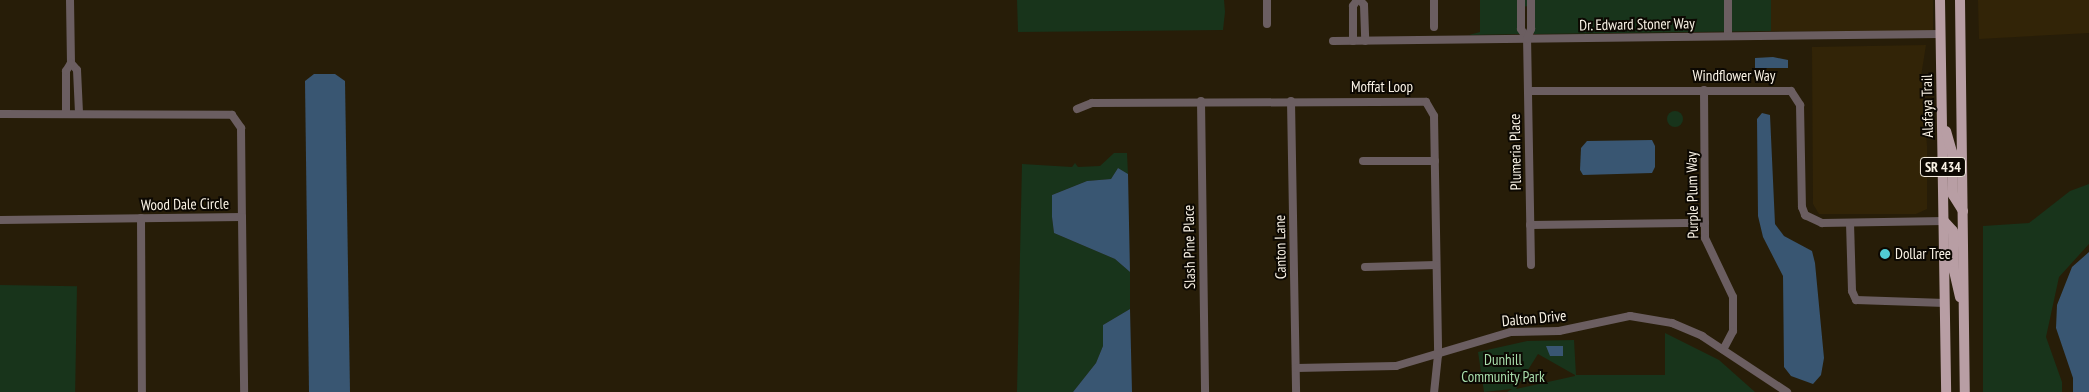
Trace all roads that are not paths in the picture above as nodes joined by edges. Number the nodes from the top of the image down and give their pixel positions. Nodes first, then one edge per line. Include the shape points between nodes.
1 (70, 0) edge
2 (1267, 0) edge
3 (1359, 0) edge
4 (1434, 0) edge
5 (1521, 0) edge
6 (1531, 0) edge
7 (1728, 0) edge
8 (1940, 0) edge
9 (1960, 0) edge
10 (1353, 10) junction
11 (1364, 10) junction
12 (1531, 10) junction
13 (1521, 11) junction
14 (1353, 20) junction
15 (1364, 20) junction
16 (1267, 24) dead end
17 (1434, 26) dead end
18 (1941, 34) junction
19 (1728, 36) junction
20 (1527, 39) junction
21 (1365, 40) junction
22 (1333, 41) dead end
23 (1353, 41) junction
24 (72, 63) junction
25 (66, 88) junction
26 (78, 88) junction
27 (1704, 90) junction
28 (1528, 91) junction
29 (1201, 101) junction
30 (1291, 101) junction
31 (1077, 108) dead end
32 (66, 113) junction
33 (79, 113) junction
34 (0, 114) edge
35 (1942, 115) junction
36 (1363, 161) dead end
37 (1435, 161) junction
38 (1963, 211) junction
39 (242, 217) junction
40 (140, 218) junction
41 (0, 220) edge
42 (1944, 221) junction
43 (1850, 223) junction
44 (1705, 224) junction
45 (1530, 225) junction
46 (1436, 265) junction
47 (1530, 265) dead end
48 (1365, 267) dead end
49 (1945, 303) junction
50 (1964, 318) junction
51 (1723, 350) junction
52 (1438, 355) junction
53 (1296, 368) junction
54 (142, 392) edge
55 (244, 392) edge
56 (1205, 392) edge
57 (1296, 392) edge
58 (1434, 392) edge
59 (1787, 392) edge
60 (1946, 392) edge
61 (1965, 392) edge

1 - 24 street
2 - 16 street
3 - 10 street
3 - 11 street
4 - 17 street
5 - 13 street
6 - 12 street
7 - 19 street
8 - 18 main road, Alafaya Trail / SR 434
9 - 38 main road, SR 434
10 - 11 street
10 - 14 street
11 - 15 street
12 - 13 street
12 - 20 street via 1531,29
13 - 20 street via 1521,29
14 - 15 street
14 - 23 street
15 - 21 street
18 - 19 street, Dr. Edward Stoner Way
18 - 35 main road, Alafaya Trail / SR 434
19 - 20 street, Dr. Edward Stoner Way
20 - 21 street, Dr. Edward Stoner Way
20 - 28 street, Plumeria Place
21 - 23 street, Dr. Edward Stoner Way
22 - 23 street, Dr. Edward Stoner Way
24 - 25 street via 66,71
24 - 26 street via 77,70
25 - 26 street
25 - 32 street
26 - 33 street
27 - 28 street, Windflower Way
27 - 43 street, Windflower Way via 1782,89 1797,96 1805,215 1822,223
27 - 44 street, Purple Plum Way
28 - 45 street, Plumeria Place
29 - 30 street, Moffat Loop
29 - 31 street, Moffat Loop via 1092,103
29 - 56 street, Slash Pine Place
30 - 37 street, Moffat Loop via 1426,102 1434,116
30 - 53 street, Canton Lane
32 - 33 street, Wood Dale Circle
32 - 34 street, Wood Dale Circle
33 - 39 street, Wood Dale Circle via 232,115 241,128
35 - 38 main road via 1952,152 1953,195
35 - 42 main road, Alafaya Trail / SR 434
36 - 37 street
37 - 46 street, Moffat Loop
38 - 50 main road, SR 434
39 - 40 street, Wood Dale Circle
39 - 55 street
40 - 41 street, Wood Dale Circle
40 - 54 street
42 - 43 street, Windflower Way
42 - 49 main road, Alafaya Trail / SR 434
42 - 50 main road via 1953,231 1954,271
43 - 49 street via 1852,291 1856,300
44 - 45 street
44 - 51 street, Purple Plum Way via 1707,248 1733,297 1733,331
45 - 47 street, Plumeria Place
46 - 48 street
46 - 52 street, Moffat Loop
49 - 60 main road, Alafaya Trail / SR 434
50 - 61 main road, SR 434
51 - 52 street, Dalton Drive via 1672,323 1630,316 1559,331 1511,332
51 - 59 street, Dalton Drive
52 - 53 street, Dalton Drive via 1396,366
52 - 58 street, Moffat Loop
53 - 57 street, Canton Lane

